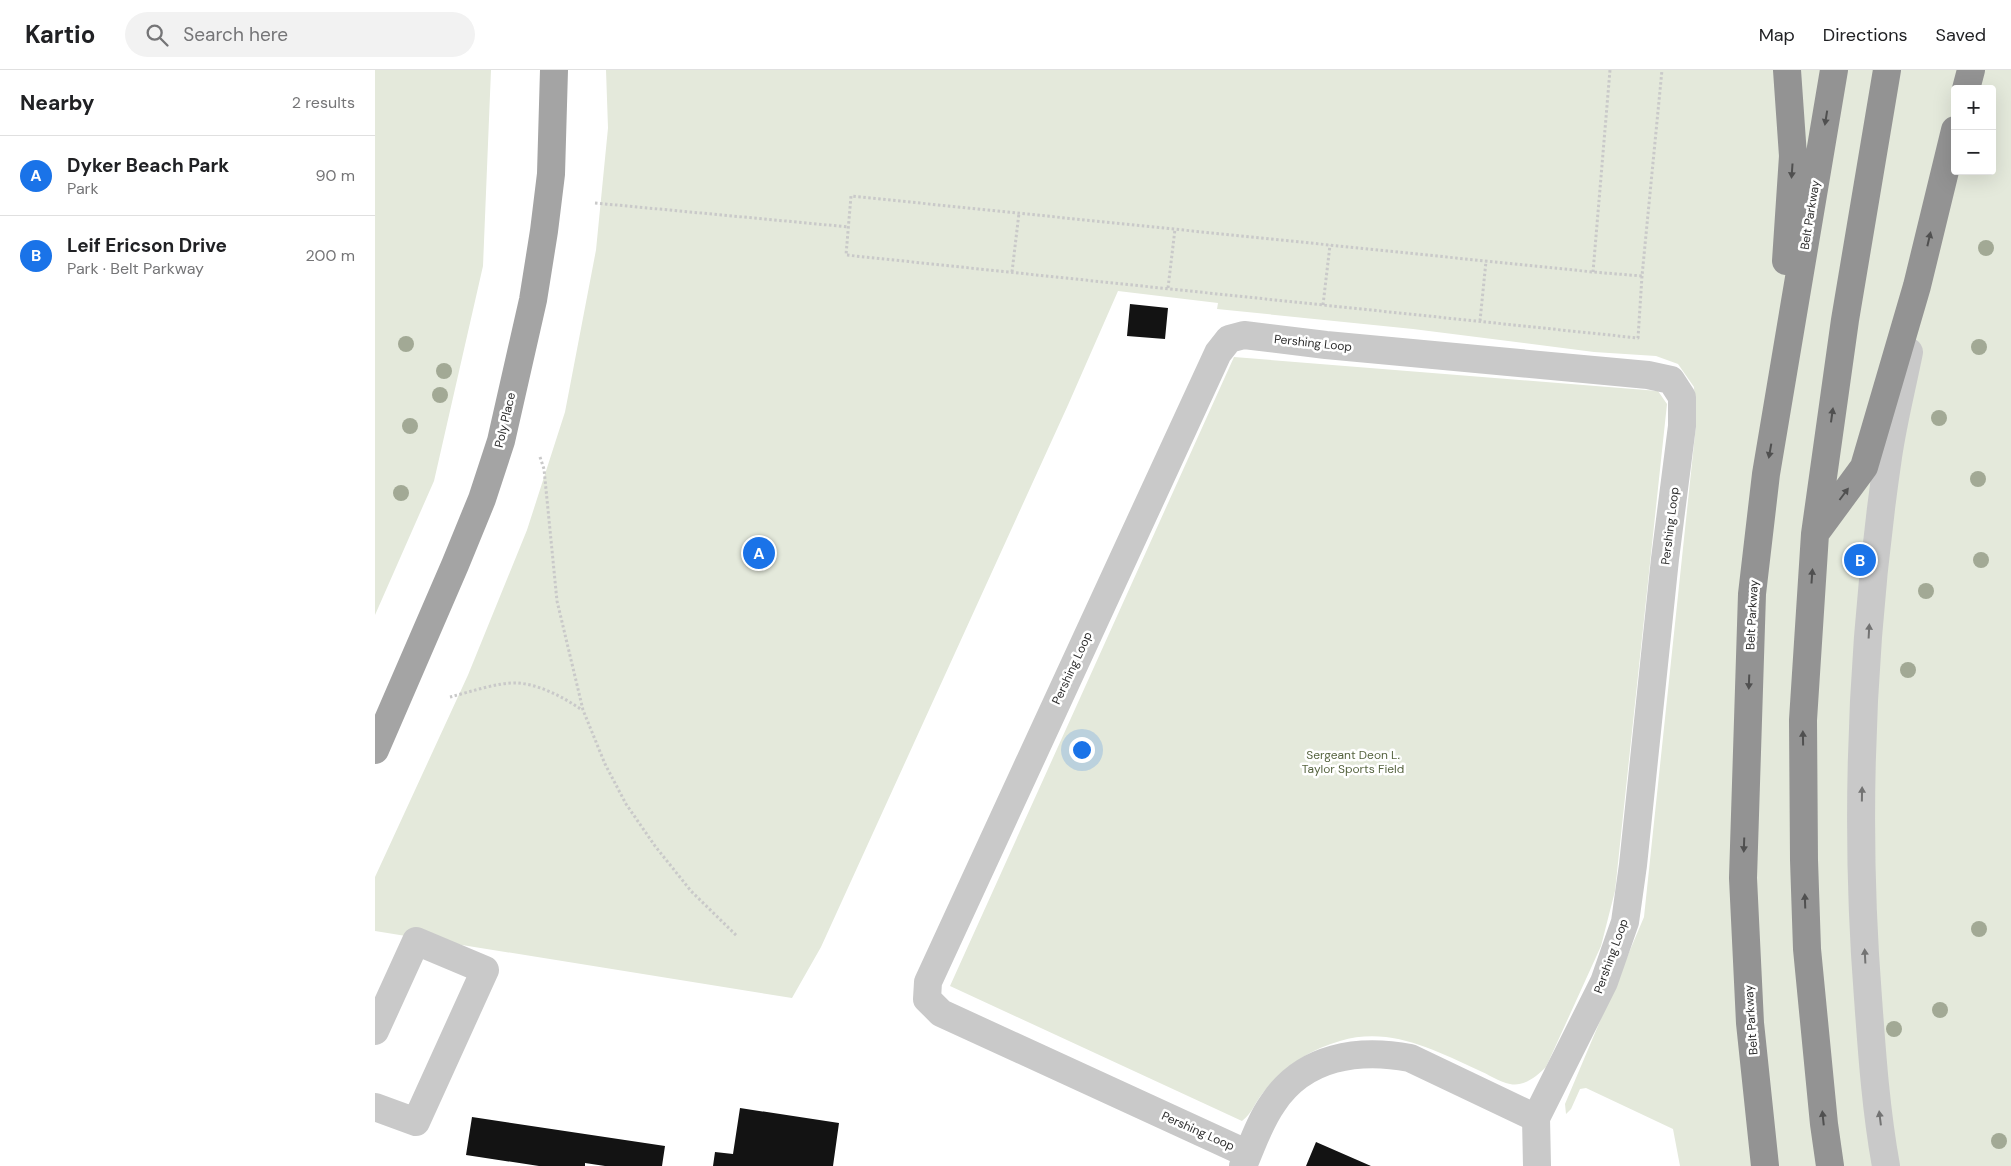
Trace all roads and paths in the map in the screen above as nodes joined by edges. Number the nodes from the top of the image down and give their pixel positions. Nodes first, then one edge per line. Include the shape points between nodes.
1 (554, 70) edge
2 (1611, 70) edge
3 (1662, 70) edge
4 (1787, 70) edge
5 (1834, 70) edge
6 (1887, 70) edge
7 (1971, 70) edge
8 (1966, 85) edge
9 (1951, 146) edge
10 (595, 203) dead end
11 (1019, 213) junction
12 (849, 227) junction
13 (1175, 229) junction
14 (1330, 245) junction
15 (1486, 261) junction
16 (1012, 272) junction
17 (1593, 272) junction
18 (1643, 276) junction
19 (1917, 286) junction
20 (1168, 288) junction
21 (1323, 305) junction
22 (1480, 321) junction
23 (1777, 411) junction
24 (540, 457) dead end
25 (1815, 534) junction
26 (450, 697) dead end
27 (583, 710) junction
28 (375, 750) edge
29 (737, 936) dead end
30 (375, 1031) edge
31 (375, 1107) edge
32 (1537, 1118) junction
33 (1246, 1160) edge
34 (1537, 1166) edge
35 (1765, 1166) edge
36 (1830, 1166) edge
37 (1887, 1166) edge

1 - 28 main road, Poly Place via 551,174 544,231 533,300 501,441 482,499
2 - 17 path
3 - 18 path
4 -> 23 highway via 1793,156
5 -> 23 highway, Belt Parkway
25 -> 6 highway via 1845,320
7 - 8 highway
19 -> 9 highway
10 - 12 path
11 - 12 path via 851,196
11 - 13 path
11 - 16 path
12 - 16 path via 846,255
13 - 14 path
13 - 20 path
14 - 15 path
14 - 21 path
15 - 17 path
15 - 22 path
16 - 20 path
17 - 18 path
18 - 22 path via 1638,338
25 -> 19 highway via 1864,467
37 -> 19 street via 1872,1048 1861,880 1865,704 1871,598 1888,456 1916,314
20 - 21 path
21 - 22 path
23 -> 35 highway, Belt Parkway via 1752,594 1743,878 1749,1023
24 - 27 path via 544,469 557,601
36 -> 25 highway via 1823,1124 1807,949 1804,860 1803,720
26 - 27 path via 518,683 540,688
27 - 29 path via 605,764 631,811 691,891
30 - 31 street via 416,941 485,970 416,1122
32 - 33 street, Pershing Loop via 1410,1058 1363,1053 1337,1057 1312,1067 1290,1083 1272,1103
32 - 33 street, Pershing Loop via 1603,982 1625,922 1682,426 1682,397 1671,380 1649,375 1244,336 1229,339 1218,353 929,982 927,999 941,1014
32 - 34 street

